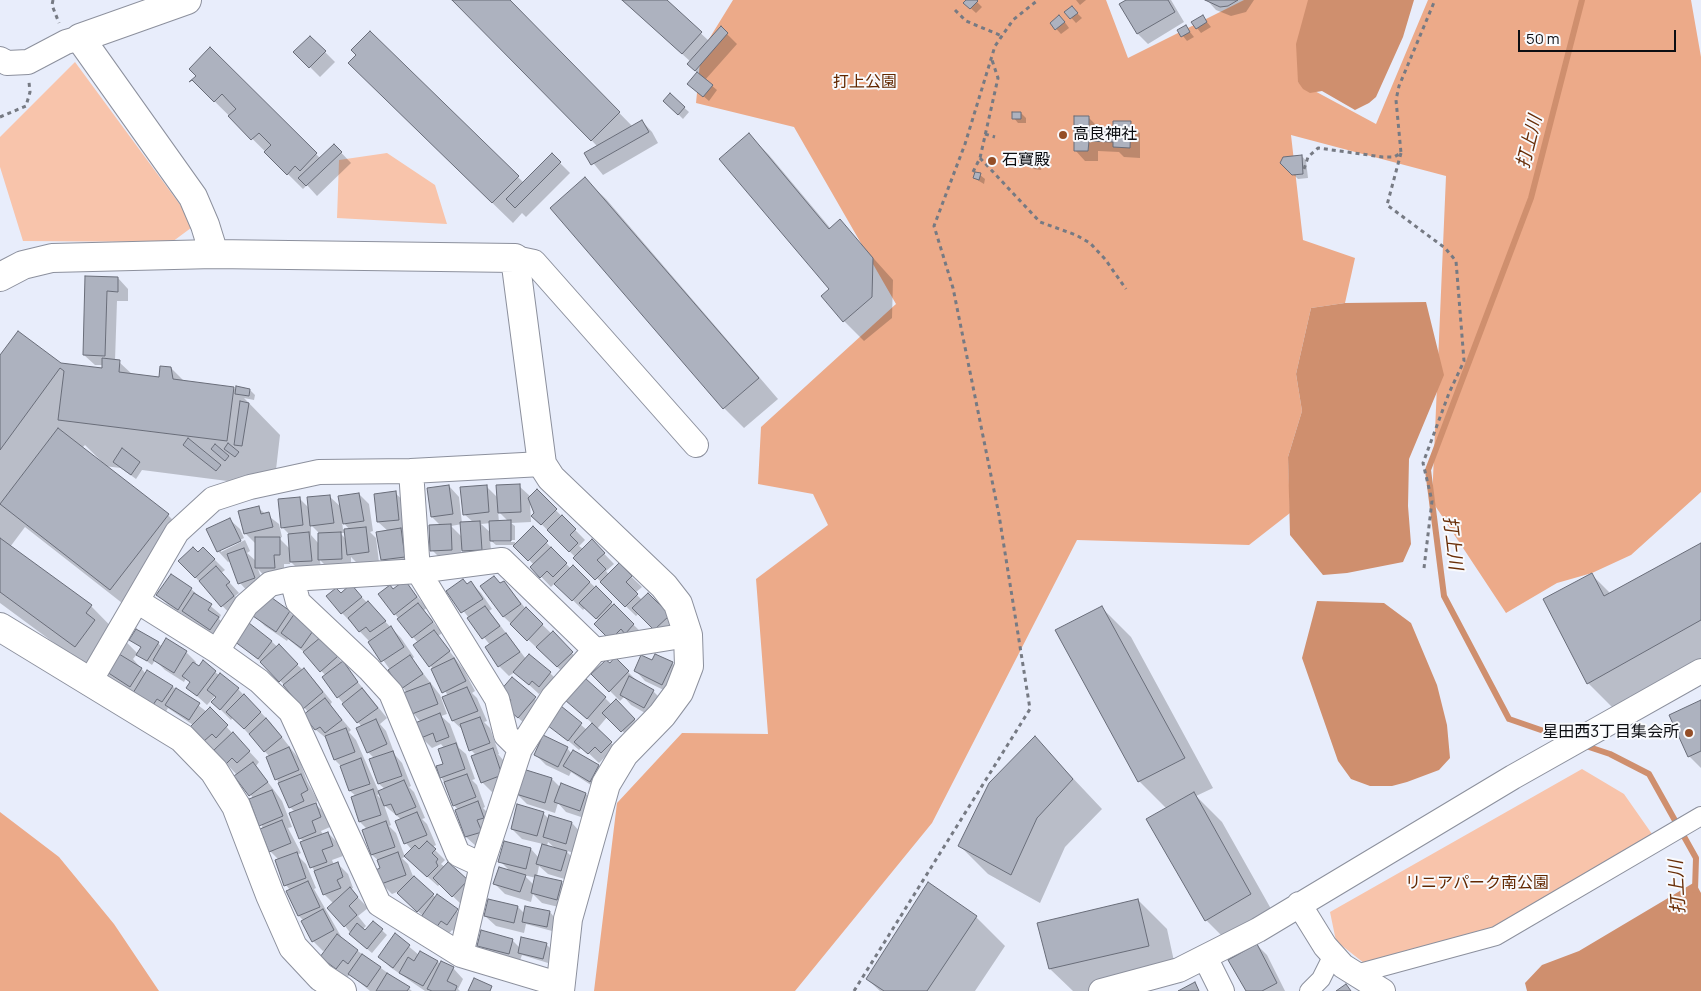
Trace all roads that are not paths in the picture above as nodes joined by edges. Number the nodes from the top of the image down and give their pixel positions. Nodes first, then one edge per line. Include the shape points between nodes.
1 (187, 0) edge
2 (80, 38) junction
3 (0, 59) edge
4 (214, 254) junction
5 (515, 258) junction
6 (0, 277) edge
7 (696, 445) dead end
8 (542, 464) junction
9 (411, 471) junction
10 (418, 572) junction
11 (292, 579) junction
12 (137, 601) junction
13 (0, 627) edge
14 (688, 635) junction
15 (595, 650) junction
16 (217, 651) junction
17 (1701, 670) edge
18 (89, 683) junction
19 (520, 749) junction
20 (1701, 816) edge
21 (482, 865) junction
22 (1299, 904) junction
23 (461, 954) junction
24 (1333, 955) junction
25 (1205, 957) junction
26 (1356, 974) junction
27 (561, 988) edge
28 (342, 991) edge
29 (1101, 991) edge
30 (1222, 991) edge
31 (1309, 991) edge
32 (1383, 991) edge

1 - 2 street
2 - 3 street via 28,62 7,63
2 - 4 street via 193,197
4 - 5 street
4 - 6 street via 52,258 23,265
5 - 7 street via 534,262
5 - 8 street
8 - 9 street
8 - 14 street via 551,478 664,586 678,604
9 - 10 street
9 - 12 street via 319,472 250,486 212,499 178,532
10 - 11 street
10 - 15 street via 502,560
10 - 19 street via 497,699 506,735
11 - 16 street via 270,584 246,605
11 - 21 street via 298,602 391,693 458,854
12 - 16 street
12 - 18 street
13 - 18 street
14 - 15 street
14 - 27 street via 689,666 680,692 624,754 606,784 568,919
15 - 19 street via 553,697
16 - 23 street via 258,680 291,712 379,904
17 - 22 street
18 - 28 street via 182,738 214,771 236,806 293,947 321,977
19 - 21 street
20 - 26 street via 1496,936
21 - 23 street
22 - 24 street
22 - 25 street via 1258,930
23 - 27 street
24 - 26 street
24 - 31 street via 1322,979
25 - 29 street via 1179,970
25 - 30 street
26 - 32 street

